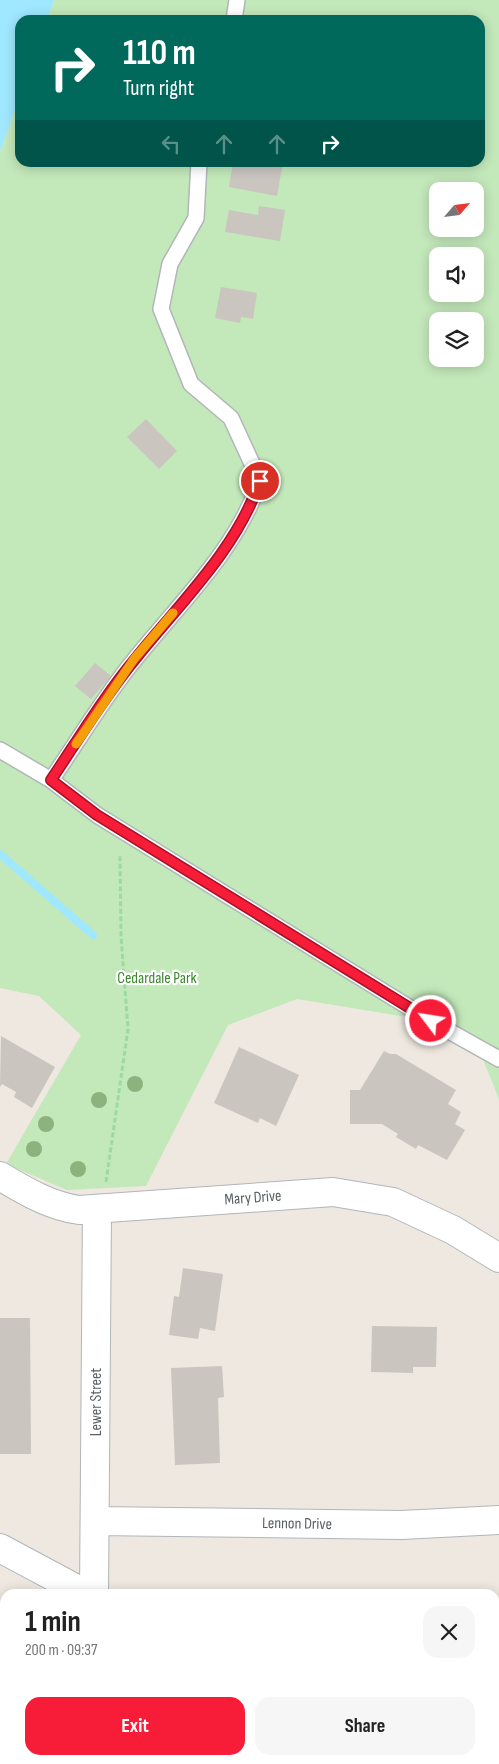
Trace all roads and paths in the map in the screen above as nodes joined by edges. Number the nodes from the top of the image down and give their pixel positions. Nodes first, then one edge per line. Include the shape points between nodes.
1 (237, 0) edge
2 (235, 15) edge
3 (199, 167) edge
4 (0, 750) edge
5 (51, 780) junction
6 (120, 830) junction
7 (499, 1059) edge
8 (0, 1176) edge
9 (100, 1210) junction
10 (499, 1258) edge
11 (499, 1520) edge
12 (95, 1521) junction
13 (0, 1548) edge
14 (77, 1589) edge
15 (94, 1589) edge

1 - 2 lane
3 - 5 lane via 196,218 170,264 161,309 191,384 232,418 260,481 216,562 134,659
4 - 5 lane
5 - 6 lane
6 - 7 lane via 431,1021
6 - 9 path via 121,936 128,1029
8 - 9 street, Mary Drive via 32,1195 67,1208
9 - 10 street, Mary Drive via 333,1192 393,1202 453,1230
9 - 12 street, Lewer Street
11 - 12 street, Lennon Drive via 402,1525
12 - 15 street, Lewer Street
13 - 14 street

